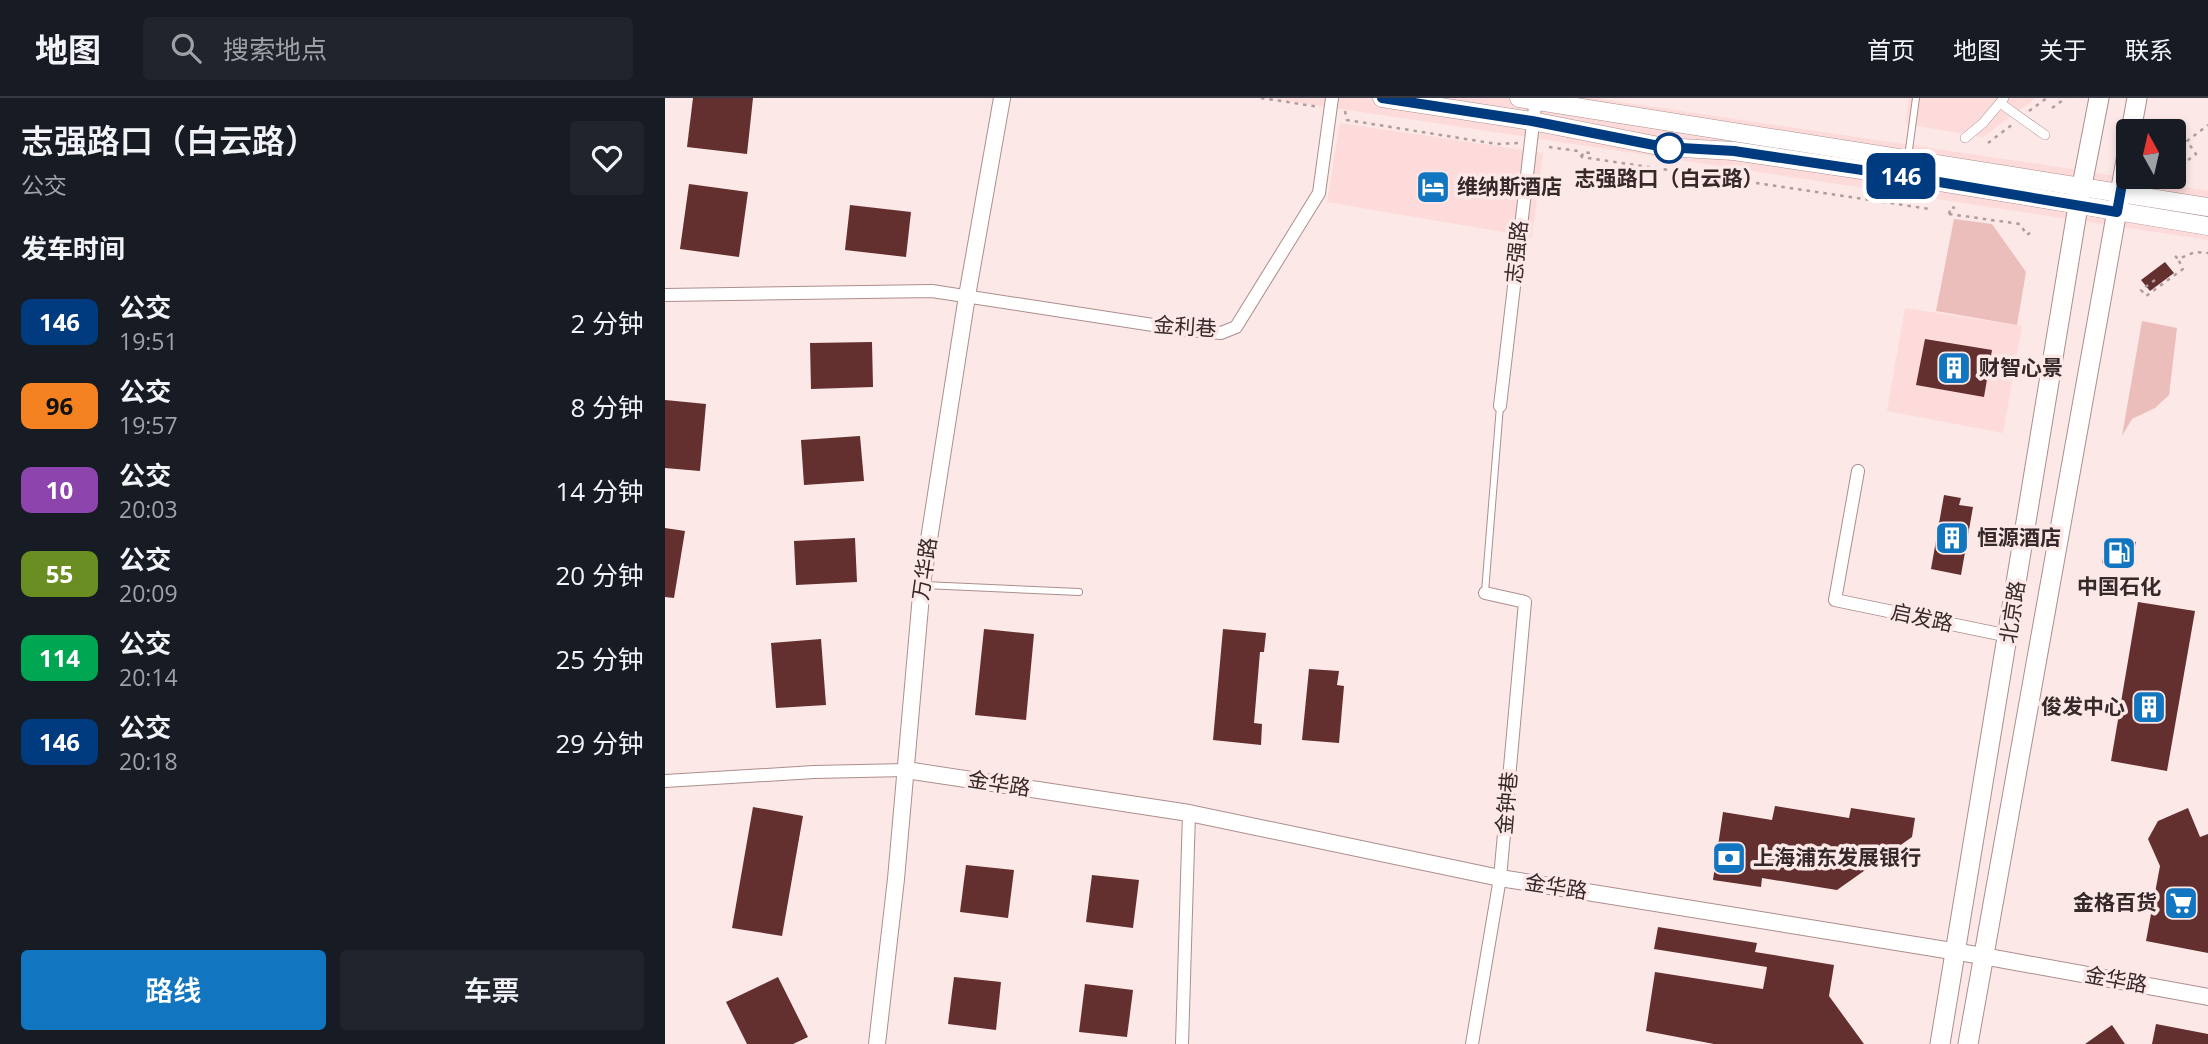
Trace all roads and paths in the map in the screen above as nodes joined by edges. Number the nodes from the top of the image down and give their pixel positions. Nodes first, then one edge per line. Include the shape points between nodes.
1 (1002, 98) edge
2 (1261, 98) edge
3 (1332, 98) edge
4 (1382, 98) edge
5 (1916, 98) edge
6 (2066, 98) edge
7 (2099, 98) edge
8 (2137, 98) edge
9 (1530, 99) edge
10 (2002, 101) edge
11 (1320, 107) dead end
12 (2052, 108) dead end
13 (1351, 118) dead end
14 (2133, 119) edge
15 (1532, 121) junction
16 (2208, 125) edge
17 (2045, 135) dead end
18 (1965, 138) dead end
19 (1518, 143) dead end
20 (1549, 147) dead end
21 (1590, 153) dead end
22 (1582, 157) junction
23 (1908, 159) junction
24 (2188, 160) dead end
25 (1719, 173) dead end
26 (1727, 179) junction
27 (2082, 186) junction
28 (2121, 189) edge
29 (1906, 200) dead end
30 (2118, 203) junction
31 (1905, 205) junction
32 (2078, 206) junction
33 (2208, 207) edge
34 (1955, 208) dead end
35 (1930, 209) dead end
36 (2208, 226) edge
37 (2032, 232) dead end
38 (2208, 253) edge
39 (2155, 280) dead end
40 (665, 295) edge
41 (967, 296) junction
42 (1500, 406) joint
43 (1858, 471) dead end
44 (922, 584) junction
45 (1079, 592) dead end
46 (1485, 593) joint
47 (2009, 636) junction
48 (906, 770) junction
49 (665, 781) edge
50 (1189, 813) junction
51 (1500, 878) junction
52 (1956, 951) junction
53 (1983, 956) junction
54 (2208, 998) edge
55 (877, 1044) edge
56 (1182, 1044) edge
57 (1472, 1044) edge
58 (1940, 1044) edge
59 (1968, 1044) edge

1 - 41 street, 万华路
2 - 11 path
3 - 41 street, 金利巷 via 1318,193 1236,327 1221,333 1179,330
4 - 15 main road
5 - 23 lane
6 - 12 path
7 - 27 main road, 北京路
8 - 14 main road
9 - 15 street, 志强路
9 - 23 main road
10 - 17 street
10 - 18 street
13 - 19 path via 1346,113 1347,120 1497,144
15 - 32 main road via 1664,147 1734,151
15 - 42 street, 志强路
16 - 24 path via 2187,141 2196,153
20 - 22 path via 1579,151
21 - 22 path via 1583,152
22 - 26 path
23 - 27 main road
25 - 26 path via 1727,174
26 - 31 path
27 - 30 main road
27 - 32 main road, 北京路
28 - 30 main road, 北京路
29 - 31 path
30 - 32 main road
30 - 33 main road
30 - 36 main road
30 - 53 main road, 北京路
31 - 35 path
32 - 47 main road, 北京路
34 - 37 path via 1951,207 1949,214 2020,224 2027,235
38 - 39 path via 2176,257 2183,269 2146,296 2141,290
40 - 41 street via 932,292
41 - 44 street, 万华路
42 - 46 lane
43 - 47 street, 启发路 via 1835,600
44 - 45 lane
44 - 48 street, 万华路
46 - 51 street, 金钟巷 via 1525,602
47 - 52 main road, 北京路
48 - 49 street
48 - 50 street, 金华路
48 - 55 street, 万华路
50 - 51 street, 金华路
50 - 56 street
51 - 52 street, 金华路
51 - 57 street, 金钟巷
52 - 53 street, 金华路
52 - 58 main road, 北京路
53 - 54 street, 金华路
53 - 59 main road, 北京路

